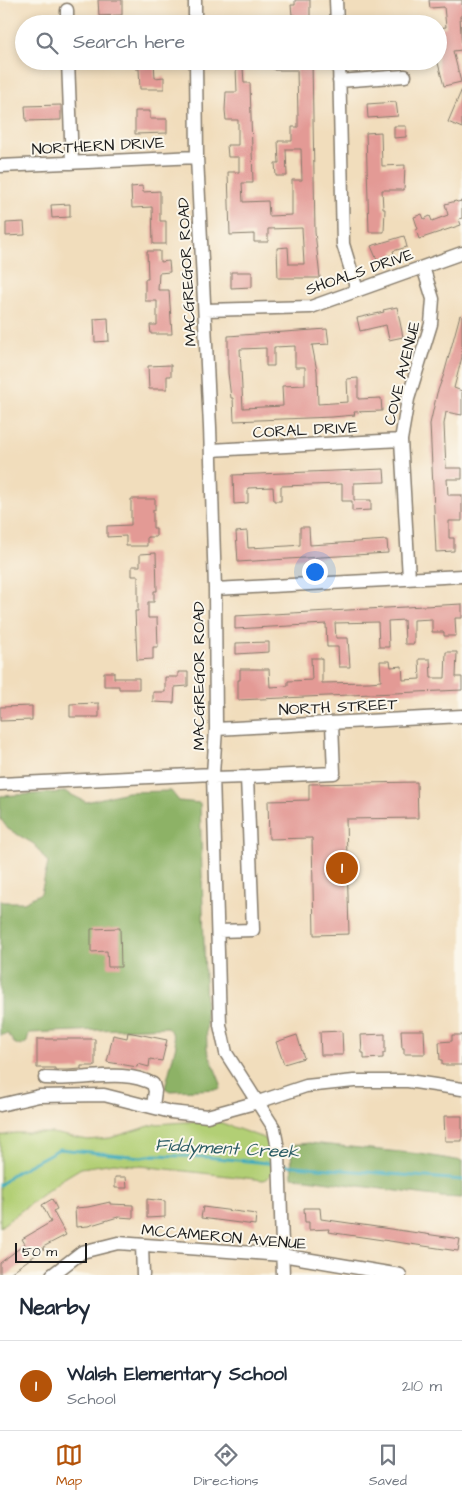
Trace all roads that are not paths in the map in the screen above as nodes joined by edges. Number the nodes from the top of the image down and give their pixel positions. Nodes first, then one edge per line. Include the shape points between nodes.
1 (195, 0) edge
2 (336, 0) edge
3 (67, 10) dead end
4 (67, 15) edge
5 (195, 15) edge
6 (337, 15) edge
7 (68, 70) edge
8 (196, 70) edge
9 (339, 70) edge
10 (405, 76) dead end
11 (339, 81) junction
12 (197, 157) junction
13 (72, 163) junction
14 (0, 166) edge
15 (462, 253) edge
16 (424, 267) junction
17 (357, 290) junction
18 (205, 310) junction
19 (401, 440) junction
20 (211, 450) junction
21 (462, 576) edge
22 (409, 578) junction
23 (215, 588) junction
24 (462, 716) edge
25 (332, 723) junction
26 (216, 729) junction
27 (213, 776) junction
28 (247, 777) junction
29 (0, 784) edge
30 (218, 931) junction
31 (45, 1078) dead end
32 (462, 1089) edge
33 (258, 1102) junction
34 (0, 1105) edge
35 (153, 1106) junction
36 (142, 1245) junction
37 (282, 1255) junction
38 (52, 1275) edge
39 (143, 1275) edge
40 (283, 1275) edge
41 (400, 1275) edge

1 - 5 street
2 - 6 street
3 - 4 street
7 - 13 street
8 - 12 street, MACGREGOR ROAD
9 - 11 street
10 - 11 street
11 - 17 street via 342,244
12 - 13 street, NORTHERN DRIVE
12 - 18 street, MACGREGOR ROAD
13 - 14 street, NORTHERN DRIVE
15 - 16 street, SHOALS DRIVE
16 - 17 street, SHOALS DRIVE
16 - 19 street, COVE AVENUE via 433,299 432,324 408,398
17 - 18 street, SHOALS DRIVE via 310,307
18 - 20 street, MACGREGOR ROAD
19 - 20 street, CORAL DRIVE
19 - 22 street, COVE AVENUE
20 - 23 street, MACGREGOR ROAD
21 - 22 street
22 - 23 street
23 - 26 street, MACGREGOR ROAD
24 - 25 street, NORTH STREET
25 - 26 street, NORTH STREET
25 - 28 street via 334,774
26 - 27 street, MACGREGOR ROAD
27 - 28 street
27 - 29 street
27 - 30 street, MACGREGOR ROAD
28 - 30 street via 253,930
30 - 33 street, MACGREGOR ROAD via 220,1026 226,1053
31 - 35 street via 119,1075 142,1078 153,1084
32 - 33 street via 408,1081 354,1081 306,1086
33 - 35 street via 207,1116 171,1112
33 - 37 street, MACGREGOR ROAD via 274,1128 279,1154
34 - 35 street via 39,1096 104,1095
36 - 37 street, MCCAMERON AVENUE
36 - 38 street, MCCAMERON AVENUE via 118,1244 82,1252
36 - 39 street
37 - 40 street, MACGREGOR ROAD
37 - 41 street, MCCAMERON AVENUE

